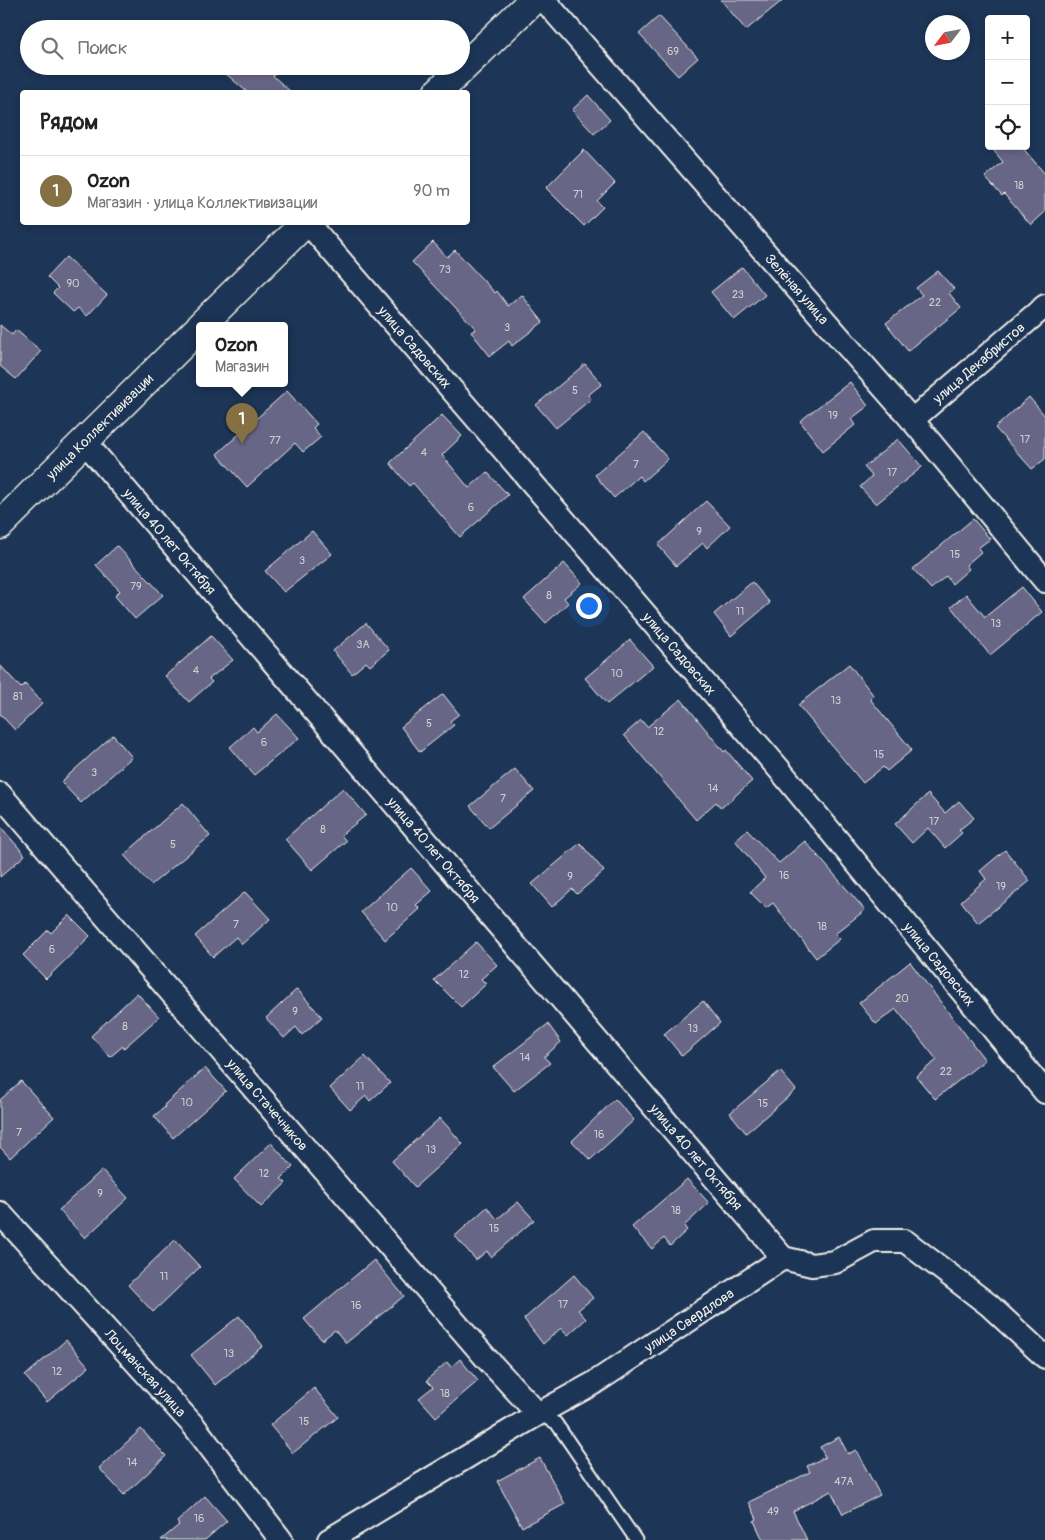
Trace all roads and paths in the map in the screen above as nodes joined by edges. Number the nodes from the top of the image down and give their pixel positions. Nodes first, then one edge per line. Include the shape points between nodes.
1 (533, 0) edge
2 (544, 0) edge
3 (470, 61) edge
4 (456, 75) edge
5 (440, 90) edge
6 (303, 225) edge
7 (309, 225) edge
8 (1045, 306) edge
9 (204, 322) edge
10 (196, 330) edge
11 (912, 420) junction
12 (84, 441) junction
13 (0, 525) edge
14 (1045, 582) edge
15 (0, 794) edge
16 (1045, 1092) edge
17 (0, 1213) edge
18 (783, 1258) junction
19 (1045, 1357) edge
20 (538, 1414) junction
21 (281, 1540) edge
22 (329, 1540) edge
23 (636, 1540) edge

1 - 3 main road
2 - 11 street, Зелёная улица
4 - 5 main road
6 - 9 main road, улица Коллективизации
7 - 16 street, улица Садовских via 779,769
8 - 11 street, улица Декабристов
10 - 12 main road, улица Коллективизации
11 - 14 street, Зелёная улица
12 - 13 main road, улица Коллективизации
12 - 18 street, улица 40 лет Октября
15 - 20 street, улица Стачечников via 486,1358
17 - 21 street, Лоцманская улица via 194,1426
18 - 19 street via 812,1265 834,1262 874,1241 905,1241 989,1305
18 - 20 street, улица Свердлова via 594,1383
20 - 22 street, улица Свердлова
20 - 23 lane via 556,1423

